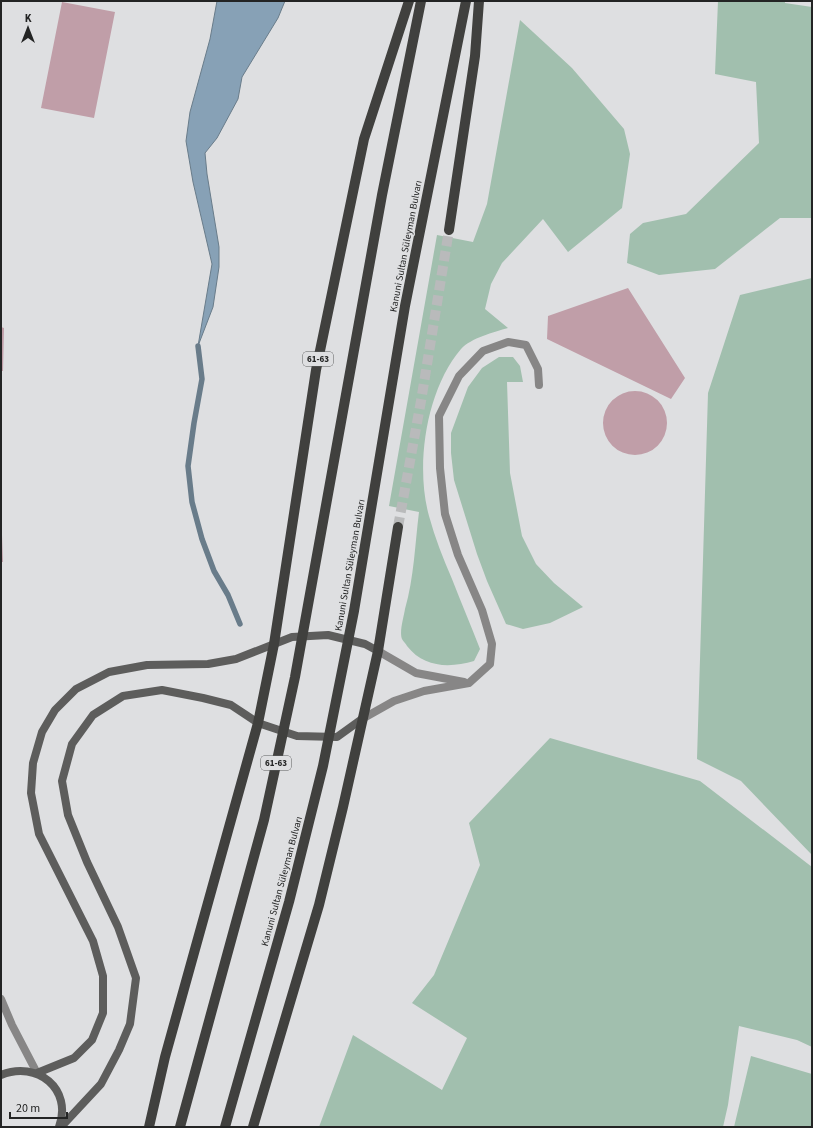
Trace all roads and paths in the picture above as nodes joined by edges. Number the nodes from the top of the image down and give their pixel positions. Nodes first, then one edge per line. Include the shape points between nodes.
1 (409, 1) edge
2 (421, 1) edge
3 (466, 1) edge
4 (479, 1) edge
5 (449, 230) tunnel mouth
6 (539, 385) dead end
7 (398, 527) tunnel mouth
8 (274, 644) junction
9 (378, 651) junction
10 (469, 683) junction
11 (362, 719) junction
12 (258, 723) junction
13 (1, 999) edge
14 (37, 1073) junction
15 (1, 1075) edge
16 (60, 1127) edge
17 (149, 1127) edge
18 (180, 1127) edge
19 (225, 1127) edge
20 (253, 1127) edge

1 - 8 main road, 61-63 via 364,139 316,370
2 - 18 main road, 61-63 via 382,195 295,677 264,820
3 - 19 main road, Kanuni Sultan Süleyman Bulvarı via 405,306 354,612 323,766 289,902
4 - 5 main road via 475,56
6 - 10 street via 538,369 526,345 508,342 483,351 459,376 439,416 440,468 446,514 458,555 482,610 492,644 490,664
7 - 9 main road
8 - 9 street via 292,637 328,635 365,644
8 - 12 main road, 61-63
8 - 14 street via 236,659 208,664 147,665 109,672 76,689 55,710 42,732 33,763 31,793 39,834 93,941 103,976 103,1013 92,1040 74,1058
9 - 10 street via 416,673
9 - 11 main road
10 - 11 street via 424,691 402,698
11 - 12 street via 337,737 297,736
11 - 20 main road via 319,905
12 - 16 street via 231,705 162,690 123,696 93,715 72,744 62,781 68,815 118,927 136,978 130,1024 119,1050 101,1084
12 - 17 main road, 61-63 via 165,1057
13 - 14 street
14 - 15 street via 24,1070
14 - 16 street via 49,1081 58,1092 62,1105

